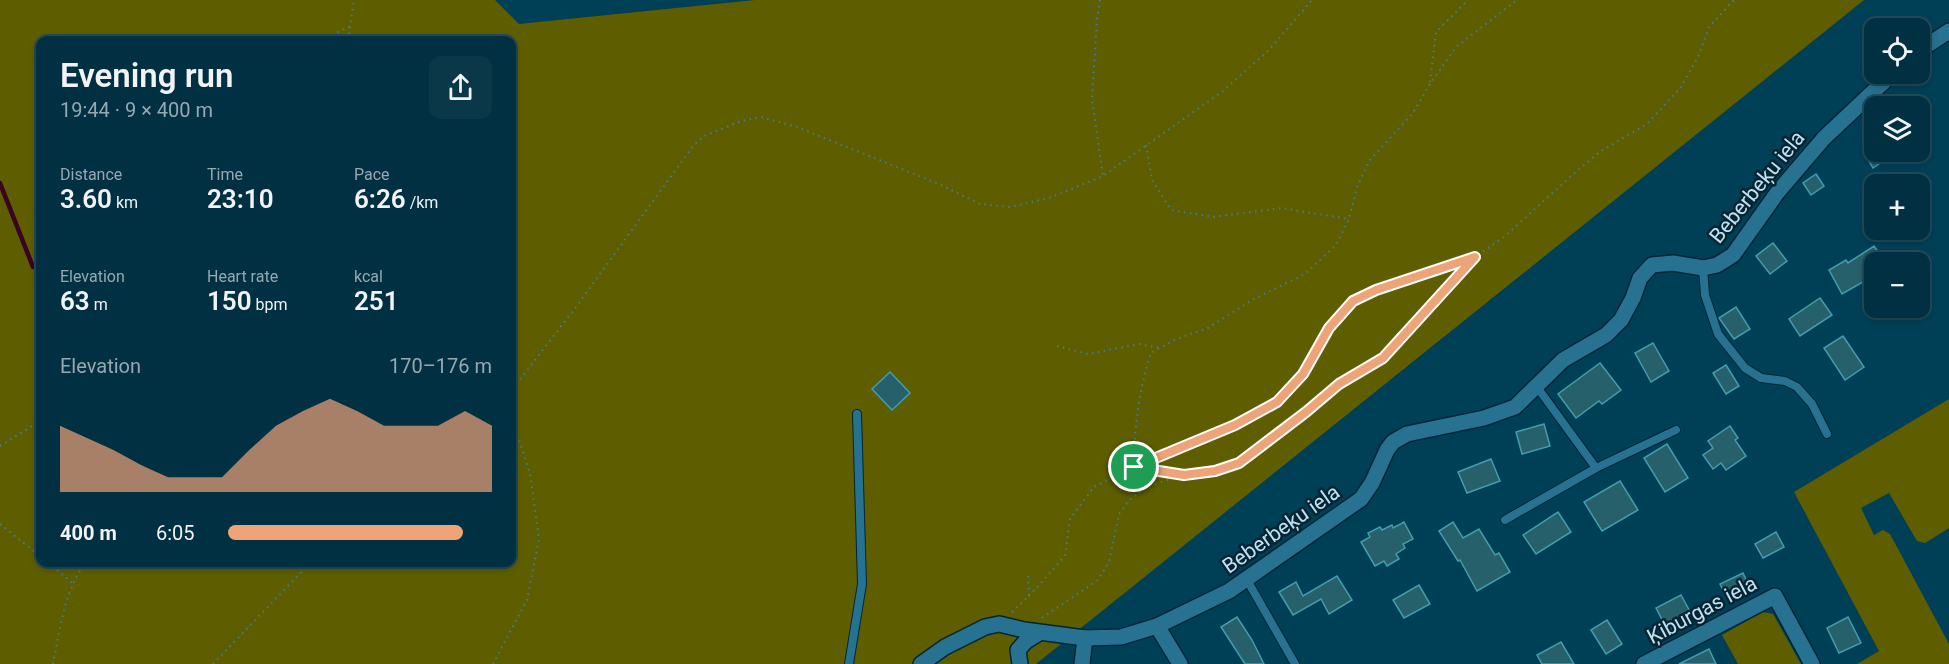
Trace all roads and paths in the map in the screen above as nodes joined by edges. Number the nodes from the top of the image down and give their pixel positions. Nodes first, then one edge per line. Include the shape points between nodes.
1 (354, 0) edge
2 (1100, 0) edge
3 (1312, 0) edge
4 (1468, 0) edge
5 (1517, 0) edge
6 (1734, 0) edge
7 (351, 26) junction
8 (1949, 32) edge
9 (330, 36) edge
10 (349, 36) edge
11 (1930, 44) edge
12 (1430, 84) junction
13 (1881, 84) edge
14 (1146, 145) junction
15 (1103, 176) junction
16 (1349, 219) junction
17 (1475, 257) junction
18 (1703, 268) junction
19 (1057, 346) dead end
20 (1160, 348) junction
21 (516, 385) edge
22 (1537, 387) junction
23 (857, 414) dead end
24 (36, 424) edge
25 (1676, 430) dead end
26 (516, 431) edge
27 (1827, 434) dead end
28 (0, 446) edge
29 (1134, 467) junction
30 (1596, 468) junction
31 (1184, 475) junction
32 (1505, 520) dead end
33 (0, 524) edge
34 (36, 553) edge
35 (54, 567) edge
36 (83, 567) edge
37 (306, 567) edge
38 (1028, 572) dead end
39 (1246, 580) junction
40 (73, 584) junction
41 (1029, 596) junction
42 (999, 624) junction
43 (1157, 626) junction
44 (1023, 630) junction
45 (1039, 633) junction
46 (1085, 638) junction
47 (54, 664) edge
48 (213, 664) edge
49 (493, 664) edge
50 (849, 664) edge
51 (921, 664) edge
52 (1020, 664) edge
53 (1082, 664) edge
54 (1180, 664) edge
55 (1295, 664) edge
56 (1644, 664) edge
57 (1812, 664) edge

1 - 7 path
2 - 15 path via 1092,99
3 - 14 path via 1262,57
4 - 12 path via 1436,32
5 - 12 path via 1456,46
6 - 17 path via 1709,27 1682,87 1647,124 1601,151 1504,237
7 - 9 path
7 - 10 path
8 - 11 street
12 - 16 path via 1413,113 1369,160
13 - 18 street, Beberbeķu iela via 1824,138 1777,193 1733,255
14 - 15 path
14 - 16 path via 1152,180 1171,210 1213,217 1282,208
15 - 21 path via 1049,198 1010,207 980,204 797,127 761,117 741,121 704,136 693,146
16 - 20 path via 1336,245 1305,274 1208,328
17 - 29 path via 1353,301 1329,328 1303,374 1277,402 1235,425
17 - 31 path via 1383,358 1339,384 1239,463
18 - 22 street, Beberbeķu iela via 1673,263 1652,265 1640,278 1621,320 1606,335 1563,360
18 - 27 lane via 1705,295 1718,334 1745,368 1761,378 1797,387 1812,404
19 - 20 path via 1088,354 1139,344
20 - 29 path via 1151,353 1139,399
22 - 30 lane
22 - 39 street, Beberbeķu iela via 1515,407 1484,418 1407,434 1393,442 1361,499
23 - 50 lane via 862,584
24 - 28 path
25 - 30 lane
26 - 49 path via 530,473 539,539 527,600
29 - 31 path
29 - 41 path via 1094,487 1080,504 1070,519 1065,556
30 - 32 lane
31 - 44 path via 1148,486 1129,500 1119,514 1108,562 1098,580
33 - 34 path
35 - 40 path
36 - 40 path
37 - 48 path
38 - 41 path
39 - 43 street, Beberbeķu iela
39 - 55 lane
40 - 47 path
41 - 42 path
42 - 44 street, Beberbeķu iela
42 - 51 street via 984,627
43 - 46 street, Beberbeķu iela via 1121,637
43 - 54 street
44 - 45 street, Beberbeķu iela
45 - 46 street, Beberbeķu iela
45 - 52 street via 1018,650
46 - 53 street
56 - 57 street, Ķiburgas iela via 1775,596

